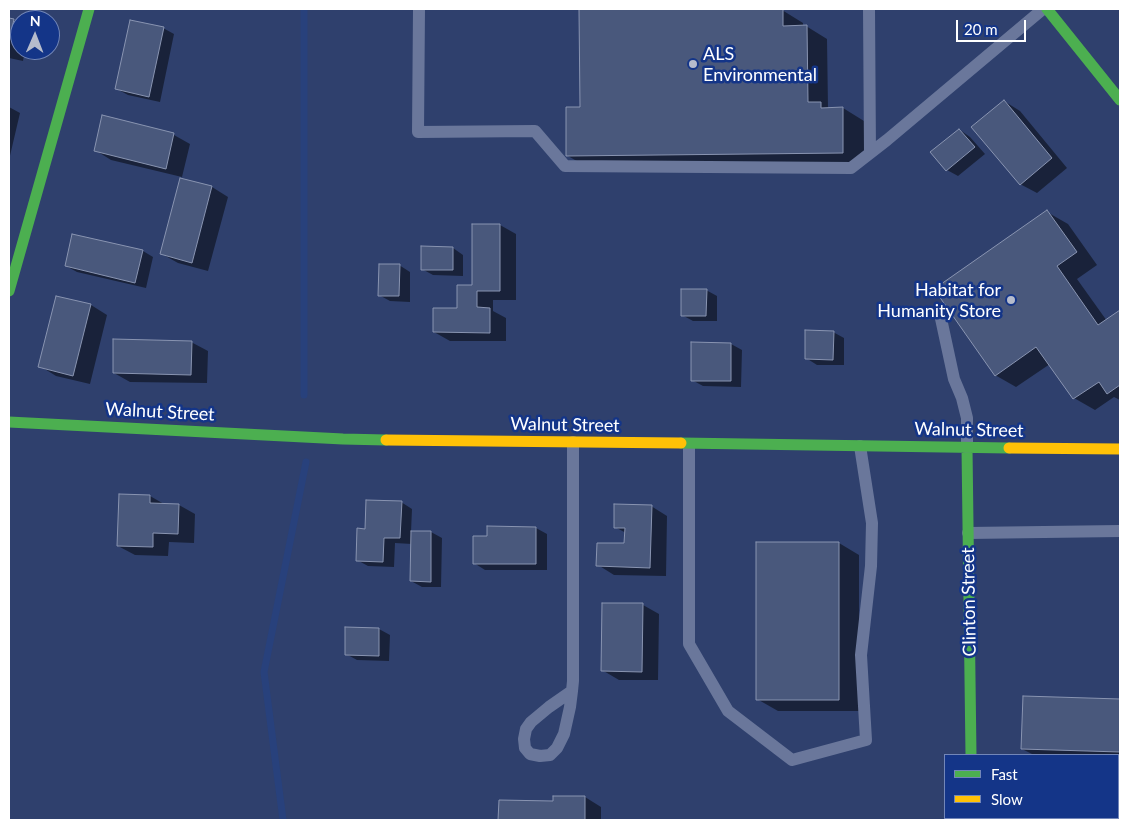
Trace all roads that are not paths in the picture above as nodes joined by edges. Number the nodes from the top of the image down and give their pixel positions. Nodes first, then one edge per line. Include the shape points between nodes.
1 (89, 9) edge
2 (419, 9) edge
3 (869, 9) edge
4 (1043, 9) edge
5 (1047, 9) edge
6 (1120, 100) edge
7 (870, 153) junction
8 (9, 291) edge
9 (940, 314) dead end
10 (9, 422) edge
11 (572, 442) junction
12 (689, 444) junction
13 (860, 446) junction
14 (967, 448) junction
15 (1120, 449) edge
16 (1120, 531) edge
17 (968, 532) junction
18 (572, 691) junction
19 (971, 754) edge

1 - 8 street
2 - 7 lane via 418,132 535,131 564,166 851,168
3 - 7 lane
4 - 7 lane
5 - 6 street
9 - 14 lane via 954,379 968,418
10 - 11 street, Walnut Street via 343,439
11 - 12 street, Walnut Street
11 - 18 lane
12 - 13 street, Walnut Street
12 - 13 lane via 689,644 728,711 792,760 866,740 861,655 871,566 872,523
13 - 14 street, Walnut Street
14 - 15 street, Walnut Street
14 - 17 street, Clinton Street
16 - 17 lane
17 - 19 street, Clinton Street
18 - 18 lane via 564,734 557,748 550,755 530,754 525,748 526,729

